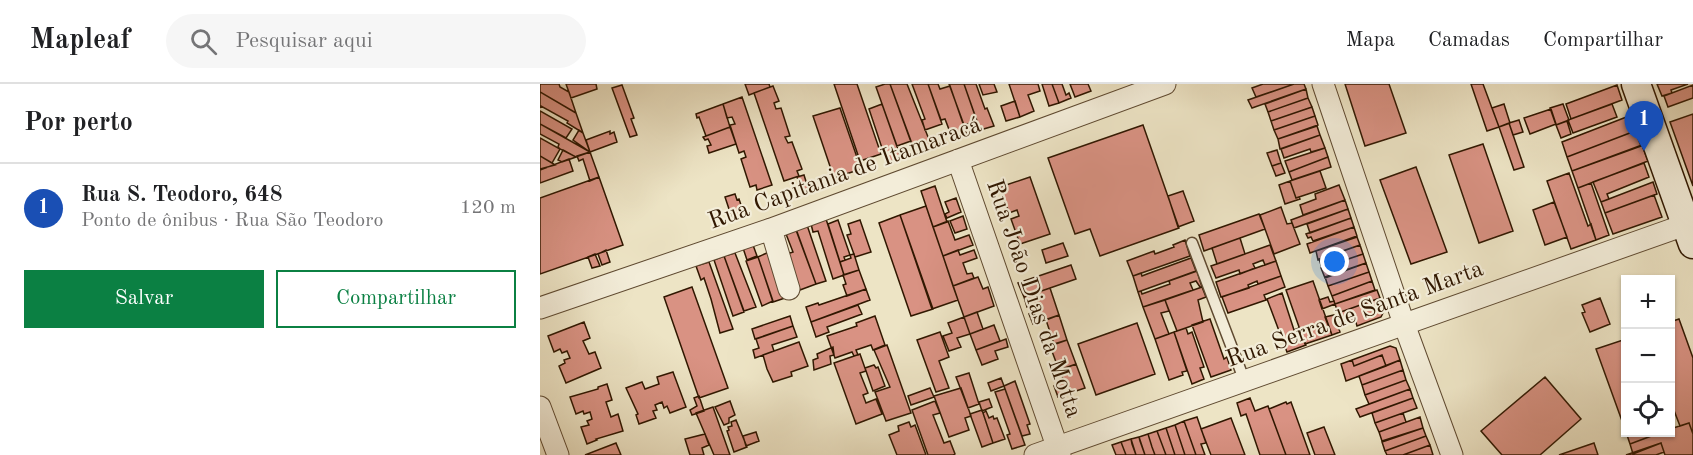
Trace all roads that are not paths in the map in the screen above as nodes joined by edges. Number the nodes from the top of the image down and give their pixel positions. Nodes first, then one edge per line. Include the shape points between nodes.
1 (1323, 84) edge
2 (1636, 84) edge
3 (1152, 86) edge
4 (958, 160) junction
5 (771, 230) junction
6 (1691, 230) edge
7 (1192, 243) dead end
8 (789, 289) dead end
9 (540, 308) edge
10 (1404, 324) junction
11 (1245, 382) junction
12 (540, 407) edge
13 (1059, 451) edge
14 (558, 455) edge
15 (1035, 455) edge
16 (1452, 455) edge

1 - 10 street
2 - 6 main road
3 - 4 street, Rua Capitania de Itamaracá
4 - 5 street, Rua Capitania de Itamaracá
4 - 13 street, Rua João Dias da Motta
5 - 8 street
5 - 9 street, Rua Capitania de Itamaracá
6 - 10 street, Rua Serra de Santa Marta
7 - 11 lane
10 - 11 street, Rua Serra de Santa Marta
10 - 16 street
11 - 13 street, Rua Serra de Santa Marta
12 - 14 street
13 - 15 street, Rua Serra de Santa Marta

